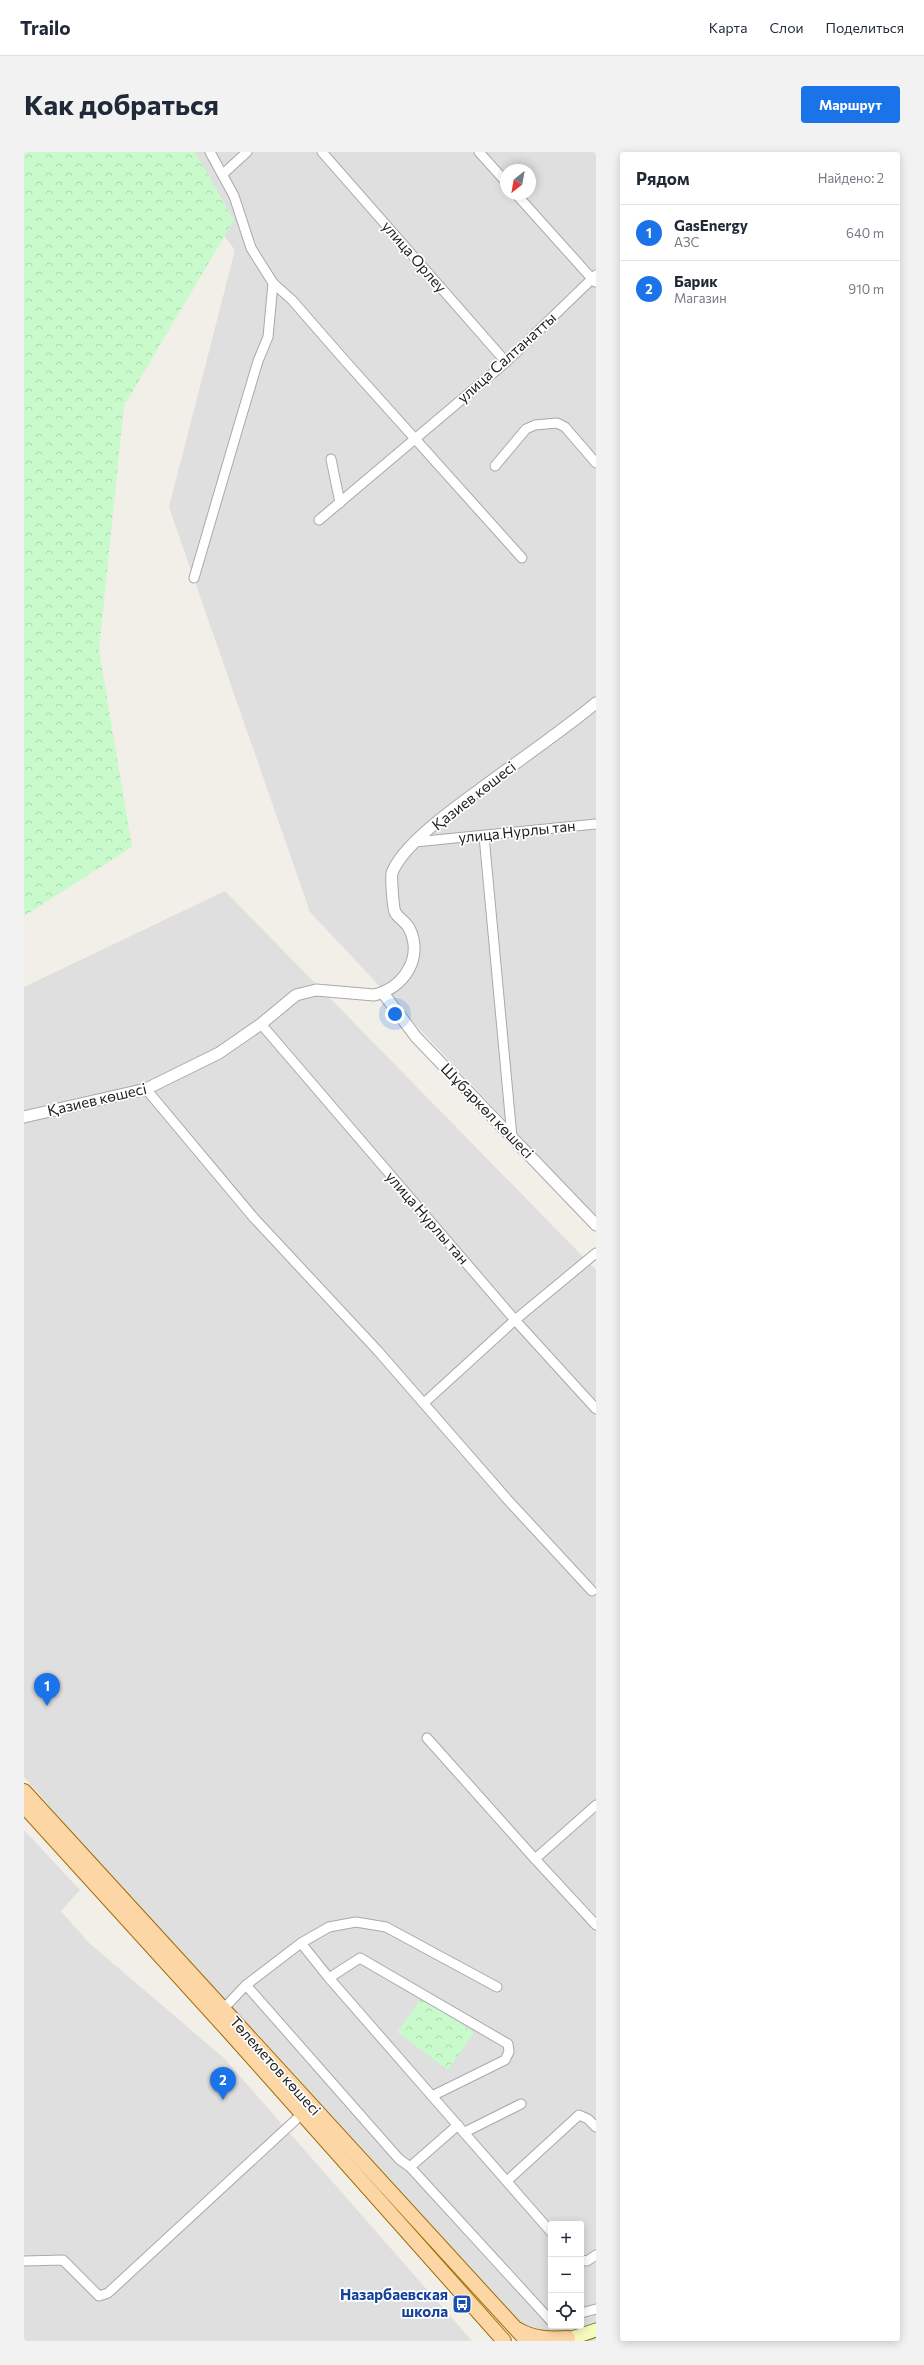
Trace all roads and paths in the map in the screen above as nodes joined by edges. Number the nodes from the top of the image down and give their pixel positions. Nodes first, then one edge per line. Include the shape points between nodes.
1 (210, 152) edge
2 (248, 152) edge
3 (322, 152) edge
4 (479, 152) edge
5 (222, 174) junction
6 (500, 175) edge
7 (522, 200) edge
8 (595, 279) edge
9 (273, 283) junction
10 (506, 362) junction
11 (416, 439) junction
12 (331, 459) dead end
13 (596, 463) edge
14 (495, 466) dead end
15 (340, 503) junction
16 (319, 520) dead end
17 (522, 558) dead end
18 (194, 578) dead end
19 (596, 703) edge
20 (596, 824) edge
21 (484, 836) junction
22 (415, 842) junction
23 (382, 993) junction
24 (261, 1024) junction
25 (146, 1089) junction
26 (24, 1117) edge
27 (512, 1137) junction
28 (596, 1225) edge
29 (596, 1254) edge
30 (515, 1320) junction
31 (424, 1403) junction
32 (596, 1409) edge
33 (592, 1591) dead end
34 (427, 1738) dead end
35 (24, 1790) edge
36 (596, 1805) edge
37 (24, 1806) edge
38 (535, 1859) junction
39 (596, 1925) edge
40 (301, 1942) junction
41 (329, 1978) junction
42 (246, 1985) junction
43 (497, 1987) dead end
44 (222, 2007) junction
45 (236, 2031) junction
46 (432, 2096) junction
47 (521, 2104) dead end
48 (302, 2114) junction
49 (458, 2125) junction
50 (596, 2127) edge
51 (465, 2132) junction
52 (410, 2167) junction
53 (507, 2181) junction
54 (548, 2229) edge
55 (596, 2255) edge
56 (584, 2260) edge
57 (24, 2261) edge
58 (596, 2309) edge
59 (584, 2313) edge
60 (548, 2318) edge
61 (513, 2326) junction
62 (596, 2330) edge
63 (502, 2340) edge
64 (566, 2340) edge
65 (527, 2341) edge

1 - 5 street
2 - 5 street
3 - 10 street, улица Орлеу
4 - 6 street
5 - 9 street via 234,196 251,248
7 - 8 street
8 - 10 street, улица Салтанатты
9 - 11 street via 292,300
9 - 18 street via 268,337 242,413
10 - 11 street, улица Салтанатты
11 - 15 street, улица Салтанатты
11 - 17 street
12 - 15 street
13 - 14 street via 565,427 557,423 535,425 526,429
15 - 16 street, улица Салтанатты
19 - 22 street, Қазиев көшесі
20 - 21 street, улица Нурлы тан
21 - 22 street, улица Нурлы тан
21 - 27 street
22 - 23 street, Қазиев көшесі via 391,874 395,912 409,928 414,947 411,966 400,983
23 - 24 street, Қазиев көшесі via 358,994 316,990 296,995
23 - 27 street, Шұбаркөл көшесі via 416,1037
24 - 25 street, Қазиев көшесі via 219,1053
24 - 30 street, улица Нурлы тан
25 - 26 street, Қазиев көшесі
25 - 31 street via 254,1218
27 - 28 street, Шұбаркөл көшесі
29 - 30 street
30 - 31 street
30 - 32 street, улица Нурлы тан
31 - 33 street
34 - 38 street
35 - 44 main road, Төлеметов көшесі
36 - 38 street
37 - 45 main road, Төлеметов көшесі
38 - 39 street
40 - 41 street
40 - 42 street
40 - 43 street via 329,1926 356,1922 386,1927
41 - 46 street
41 - 46 street via 360,1958 508,2044 509,2052 505,2060
42 - 44 street
42 - 52 street via 399,2159
44 - 45 main road, Төлеметов көшесі
45 - 48 main road, Төлеметов көшесі
45 - 61 main road, Төлеметов көшесі
46 - 49 street
47 - 51 street
48 - 57 street via 108,2293 99,2296 64,2260
48 - 63 main road, Төлеметов көшесі
49 - 51 street
49 - 52 street
50 - 53 street via 579,2115
51 - 53 street
52 - 60 street
53 - 54 street
55 - 56 street
58 - 59 street
61 - 64 main road via 535,2336
61 - 65 main road, Төлеметов көшесі
62 - 64 main road

